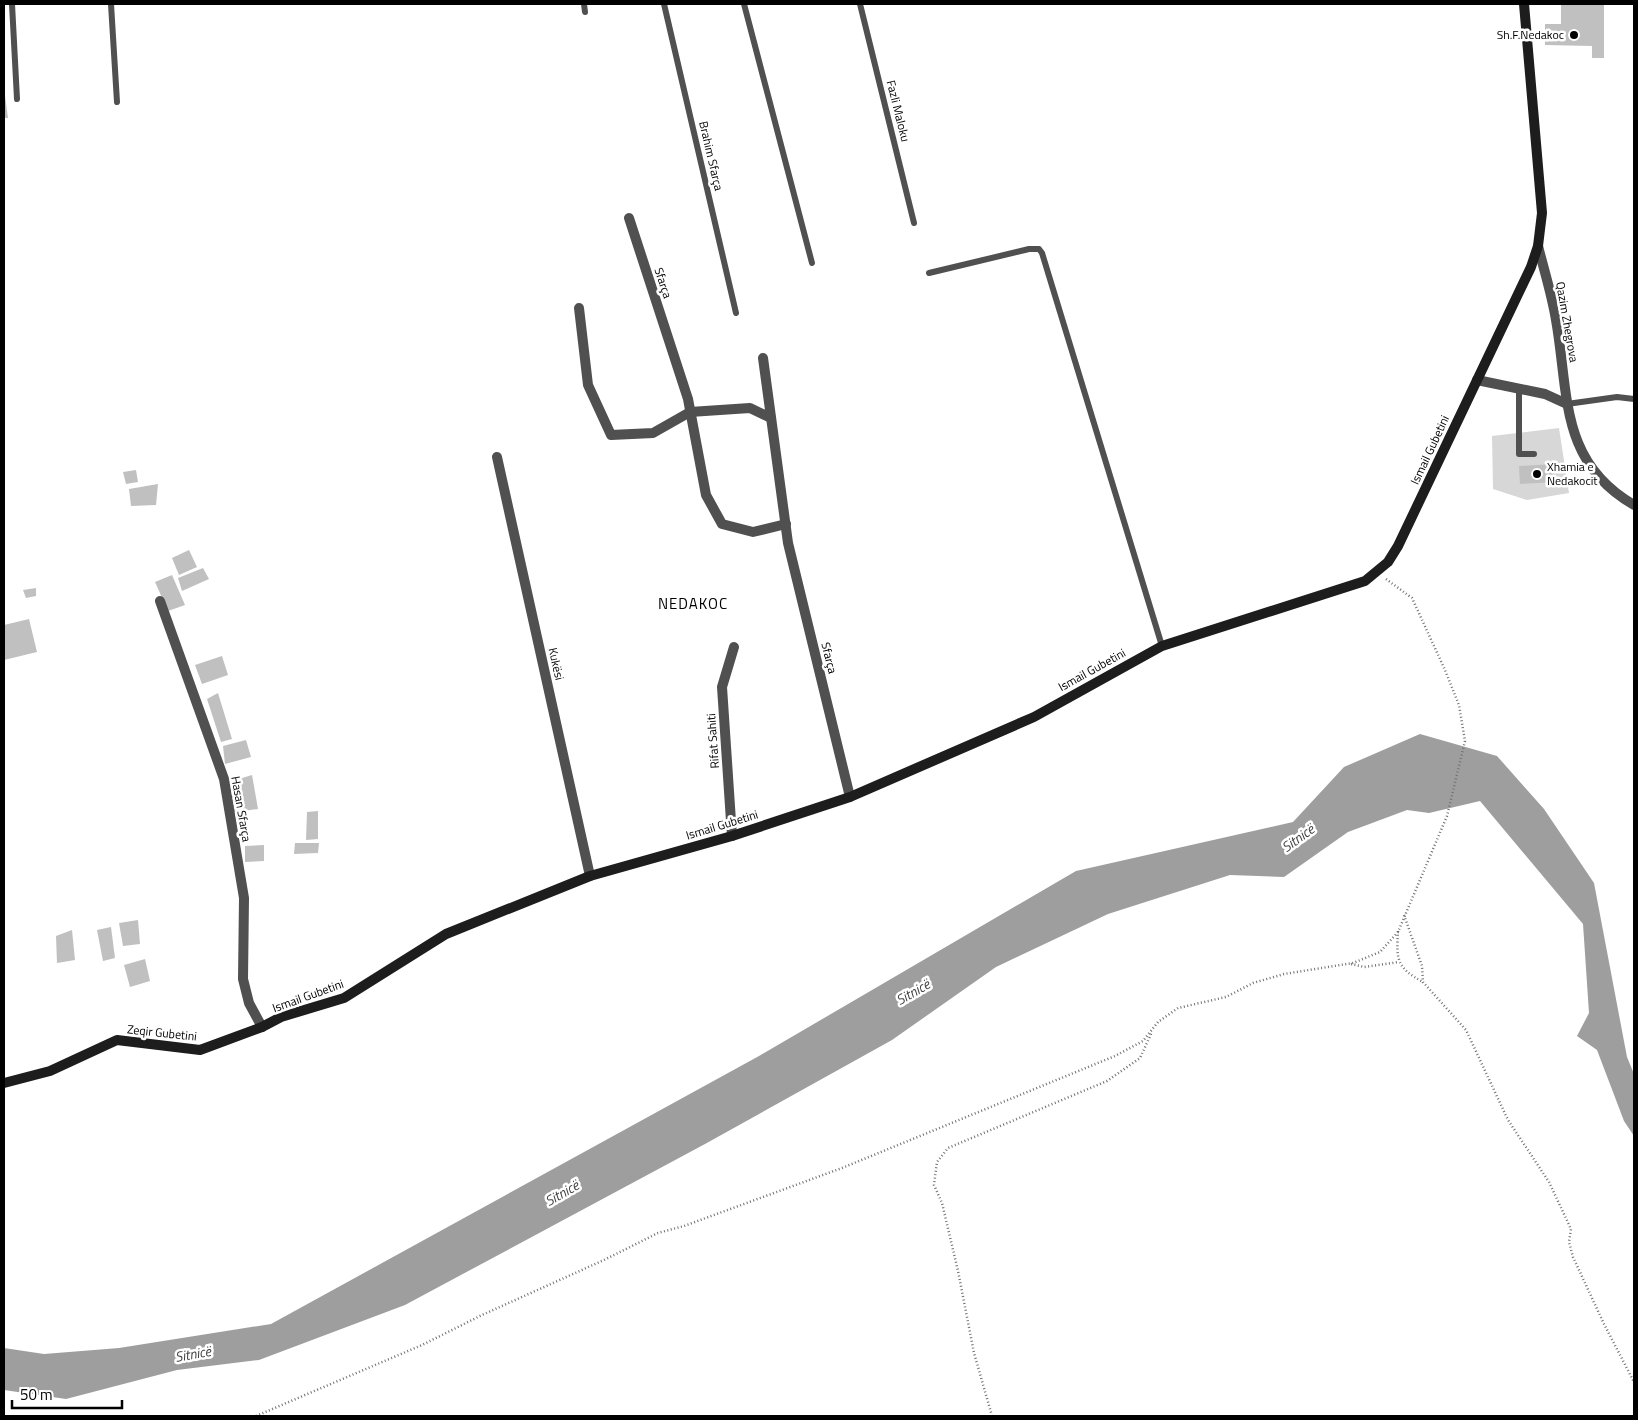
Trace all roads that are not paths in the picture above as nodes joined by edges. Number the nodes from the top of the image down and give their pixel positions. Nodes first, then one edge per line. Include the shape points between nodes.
1 (12, 4) edge
2 (110, 4) edge
3 (584, 4) edge
4 (664, 4) edge
5 (744, 4) edge
6 (860, 4) edge
7 (1524, 4) edge
8 (585, 12) dead end
9 (17, 99) dead end
10 (117, 102) dead end
11 (629, 218) dead end
12 (914, 223) dead end
13 (1538, 246) junction
14 (812, 263) dead end
15 (929, 273) dead end
16 (579, 308) dead end
17 (736, 313) dead end
18 (763, 358) dead end
19 (1477, 380) junction
20 (1519, 388) junction
21 (1634, 399) edge
22 (1567, 404) junction
23 (690, 412) junction
24 (771, 418) junction
25 (1534, 454) dead end
26 (497, 457) dead end
27 (1634, 504) edge
28 (786, 524) junction
29 (160, 601) dead end
30 (1162, 646) junction
31 (734, 647) dead end
32 (850, 797) junction
33 (732, 836) junction
34 (590, 876) junction
35 (262, 1027) junction
36 (4, 1083) edge

1 - 9 lane
2 - 10 lane
3 - 8 lane
4 - 17 lane, Brahim Sfarça
5 - 14 lane
6 - 12 lane, Fazli Maloku
7 - 13 street, Ismail Gubetini via 1542,213
11 - 23 street, Sfarça
13 - 19 street, Ismail Gubetini
13 - 22 street, Qazim Zhegrova via 1556,319
15 - 30 lane via 1029,249 1039,249 1042,253
16 - 23 street via 588,385 611,435 653,433
18 - 24 street, Sfarça
19 - 20 street
19 - 30 street, Ismail Gubetini via 1398,546 1378,572 1364,581
20 - 22 street via 1545,394
20 - 25 lane via 1519,454
21 - 22 lane
22 - 27 street, Qazim Zhegrova via 1581,452 1606,484
23 - 24 street via 750,408
23 - 28 street, Sfarça via 706,495 722,524 753,532
24 - 28 street, Sfarça
26 - 34 street, Kukësi
28 - 32 street, Sfarça
29 - 35 street, Hasan Sfarça via 224,779 244,898 243,979 249,1003
30 - 32 street, Ismail Gubetini via 1034,717
31 - 33 street, Rifat Sahiti via 722,687
32 - 33 street, Ismail Gubetini
33 - 34 street, Ismail Gubetini
34 - 35 street, Ismail Gubetini via 446,934 344,998 281,1017
35 - 36 street, Zeqir Gubetini via 200,1050 117,1040 50,1071

